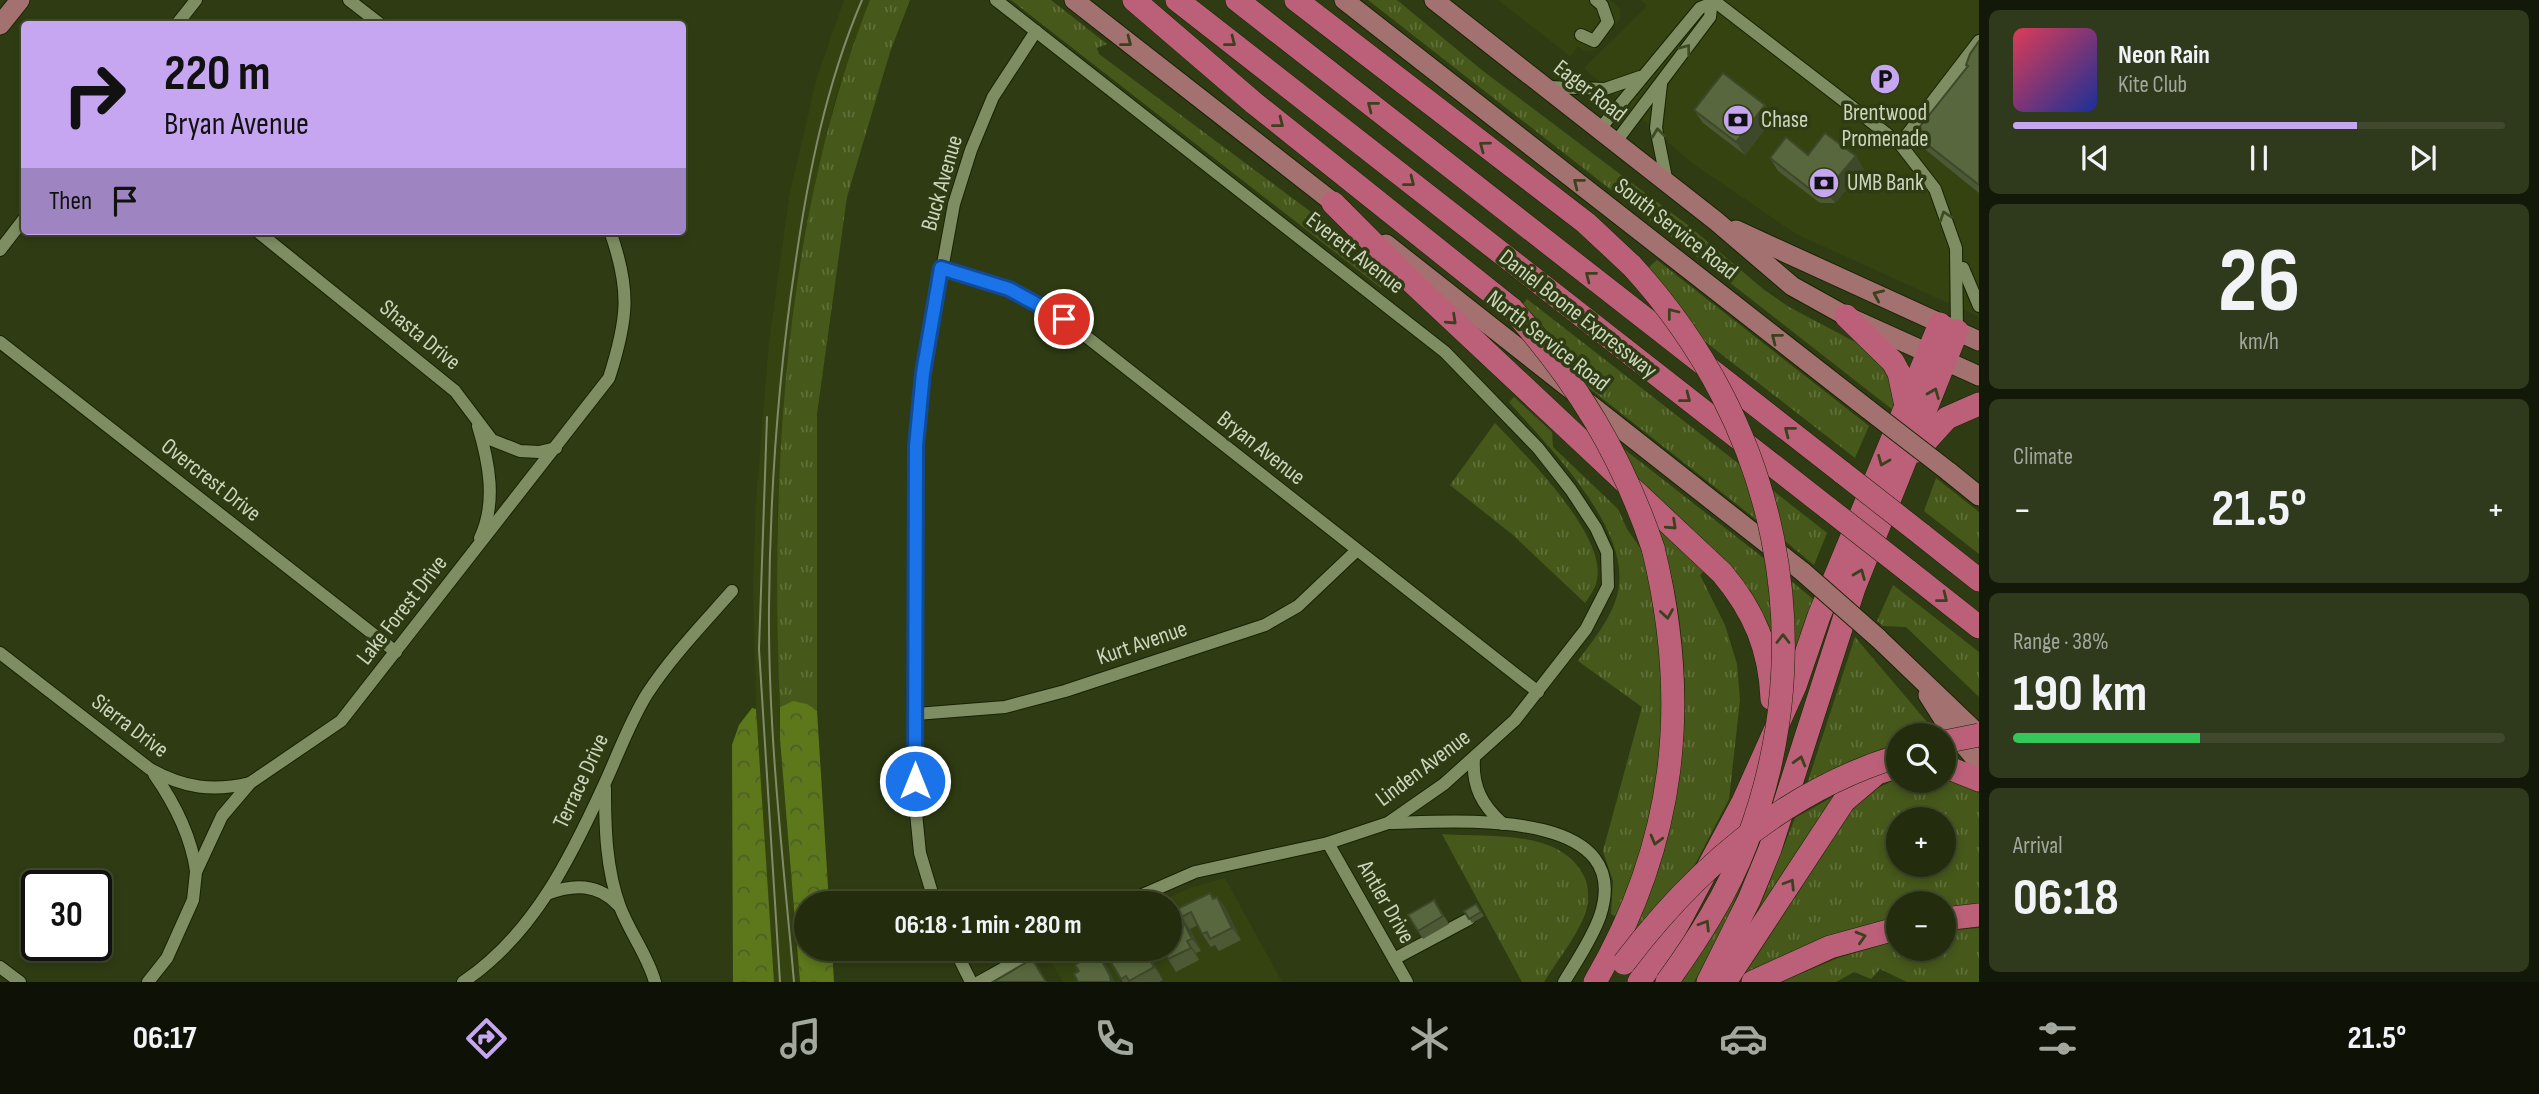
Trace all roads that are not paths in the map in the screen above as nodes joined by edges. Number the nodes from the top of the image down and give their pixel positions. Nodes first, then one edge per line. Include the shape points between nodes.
1 (20, 0) edge
2 (196, 0) edge
3 (349, 0) edge
4 (996, 0) edge
5 (1074, 0) edge
6 (1134, 0) edge
7 (1177, 0) edge
8 (1237, 0) edge
9 (1296, 0) edge
10 (1344, 0) edge
11 (1596, 0) edge
12 (1712, 1) edge
13 (1439, 2) edge
14 (179, 21) edge
15 (376, 21) edge
16 (0, 25) edge
17 (1036, 31) junction
18 (1581, 35) dead end
19 (1979, 41) edge
20 (1643, 76) junction
21 (1661, 83) junction
22 (1544, 86) junction
23 (1599, 130) junction
24 (1615, 143) junction
25 (1900, 144) junction
26 (1667, 184) junction
27 (1334, 203) junction
28 (1716, 221) junction
29 (21, 223) edge
30 (262, 235) edge
31 (611, 235) edge
32 (1956, 248) junction
33 (0, 250) edge
34 (941, 268) junction
35 (1979, 306) edge
36 (1846, 316) junction
37 (1949, 327) junction
38 (1979, 341) edge
39 (0, 342) edge
40 (1937, 357) junction
41 (1979, 376) edge
42 (1979, 404) edge
43 (1906, 407) junction
44 (477, 422) junction
45 (556, 448) junction
46 (1902, 470) junction
47 (1979, 496) edge
48 (1356, 551) junction
49 (472, 555) junction
50 (1979, 580) edge
51 (732, 591) dead end
52 (1604, 599) joint
53 (1979, 627) edge
54 (396, 652) junction
55 (0, 653) edge
56 (1918, 676) junction
57 (1538, 692) junction
58 (916, 715) junction
59 (1979, 735) edge
60 (1956, 740) edge
61 (1764, 754) junction
62 (1474, 758) junction
63 (1886, 761) edge
64 (1979, 763) edge
65 (150, 769) junction
66 (1886, 770) edge
67 (1956, 771) edge
68 (1979, 780) edge
69 (250, 783) junction
70 (605, 784) junction
71 (1388, 823) junction
72 (1503, 824) junction
73 (1328, 843) junction
74 (196, 872) junction
75 (931, 891) edge
76 (1151, 891) edge
77 (547, 894) junction
78 (621, 907) junction
79 (1979, 915) edge
80 (1956, 918) edge
81 (1469, 919) edge
82 (1886, 932) edge
83 (1394, 959) junction
84 (960, 961) edge
85 (1017, 961) edge
86 (0, 967) edge
87 (20, 982) edge
88 (148, 982) edge
89 (463, 982) edge
90 (655, 982) edge
91 (971, 982) edge
92 (979, 982) edge
93 (1407, 982) edge
94 (1564, 982) edge
95 (1595, 982) edge
96 (1610, 982) edge
97 (1639, 982) edge
98 (1667, 982) edge
99 (1708, 982) edge
100 (1725, 982) edge
101 (1753, 982) edge

1 - 16 main road
2 - 14 street
3 - 15 street
4 - 17 street, Everett Avenue
5 -> 27 main road, North Service Road
6 -> 95 highway, bridge via 1254,103 1512,309 1567,374 1627,477 1653,548 1672,645 1675,706 1670,768 1646,874
7 -> 53 highway, Daniel Boone Expressway, bridge
50 -> 8 highway, Daniel Boone Expressway, bridge
98 -> 9 highway, bridge via 1721,899 1756,815 1780,706 1783,610 1769,520 1741,432 1691,338 1632,266 1586,223
47 -> 10 main road, South Service Road, bridge
11 - 18 street via 1608,22 1594,41
12 - 20 street via 1700,8
21 -> 12 street via 1710,17
12 - 25 street
13 - 22 main road, Eager Road
17 - 34 street, Buck Avenue via 993,97 971,150
17 - 52 street, Everett Avenue via 1408,320 1498,405 1538,448 1596,528 1610,573
19 - 25 street
20 - 22 street via 1605,89
20 - 23 street
21 - 24 street
26 -> 21 street via 1656,128
22 - 23 main road, Eager Road
23 - 24 main road, Eager Road
24 - 26 main road, Eager Road
32 -> 25 street via 1935,189
26 - 28 main road, Eager Road
27 - 56 main road, North Service Road, bridge via 1803,572
27 -> 61 highway via 1739,593 1763,637 1771,671
28 - 36 main road, Eager Road via 1792,286
37 -> 28 main road, Eager Road
29 - 33 street
30 - 44 street, Shasta Drive via 455,391
31 - 45 street, Lake Forest Drive via 623,266 624,332 609,378
32 - 35 street
32 - 37 street via 1959,289
34 - 48 street, Bryan Avenue via 1009,289 1064,319
34 - 58 street, Buck Avenue via 916,446
36 - 40 main road, Eager Road
36 - 43 highway via 1893,362
37 - 38 main road, Eager Road
37 - 40 highway
39 - 54 street, Overcrest Drive
40 - 41 main road, Eager Road
40 - 43 highway
46 -> 40 highway
42 - 46 highway via 1947,418
43 -> 61 highway
44 - 45 street, Shasta Drive via 505,447 539,452
44 - 49 street via 491,503
45 - 49 street, Lake Forest Drive
99 -> 46 highway via 1770,849 1854,589
48 - 57 street, Bryan Avenue
48 - 58 street, Kurt Avenue via 1298,606 1265,625 1005,707
49 - 54 street, Lake Forest Drive
51 - 70 street, Terrace Drive via 647,694
52 - 57 street, Linden Avenue
54 - 69 street, Lake Forest Drive via 341,721
55 - 65 street, Sierra Drive
56 - 59 main road, North Service Road
56 - 64 main road via 1947,725
57 - 62 street, Linden Avenue
58 - 75 street, Buck Avenue via 920,853
59 - 60 highway, bridge
61 - 97 highway via 1692,901
62 - 71 street, Linden Avenue
62 - 72 street via 1479,797
63 - 96 highway, bridge via 1818,790 1763,822 1675,899
65 - 69 street, Sierra Drive via 174,782 201,788
65 - 74 street via 186,830
100 -> 66 highway via 1844,801
67 - 68 highway
69 - 74 street, Lake Forest Drive via 222,816
70 - 77 street, Terrace Drive
70 - 78 street via 610,873
71 - 72 street
71 - 73 street, Linden Avenue
72 - 94 street via 1563,834 1579,842 1597,864 1604,889 1600,916
73 - 76 street, Linden Avenue via 1195,872
73 - 83 street, Antler Drive
74 - 88 street, Lake Forest Drive via 193,900 167,958
77 - 78 street via 573,886 594,888
77 - 89 street, Terrace Drive via 505,947
78 - 90 street
79 - 80 highway
81 - 83 street
101 -> 82 highway via 1830,947
83 - 93 street, Antler Drive
84 - 91 street
85 - 92 street
86 - 87 street

